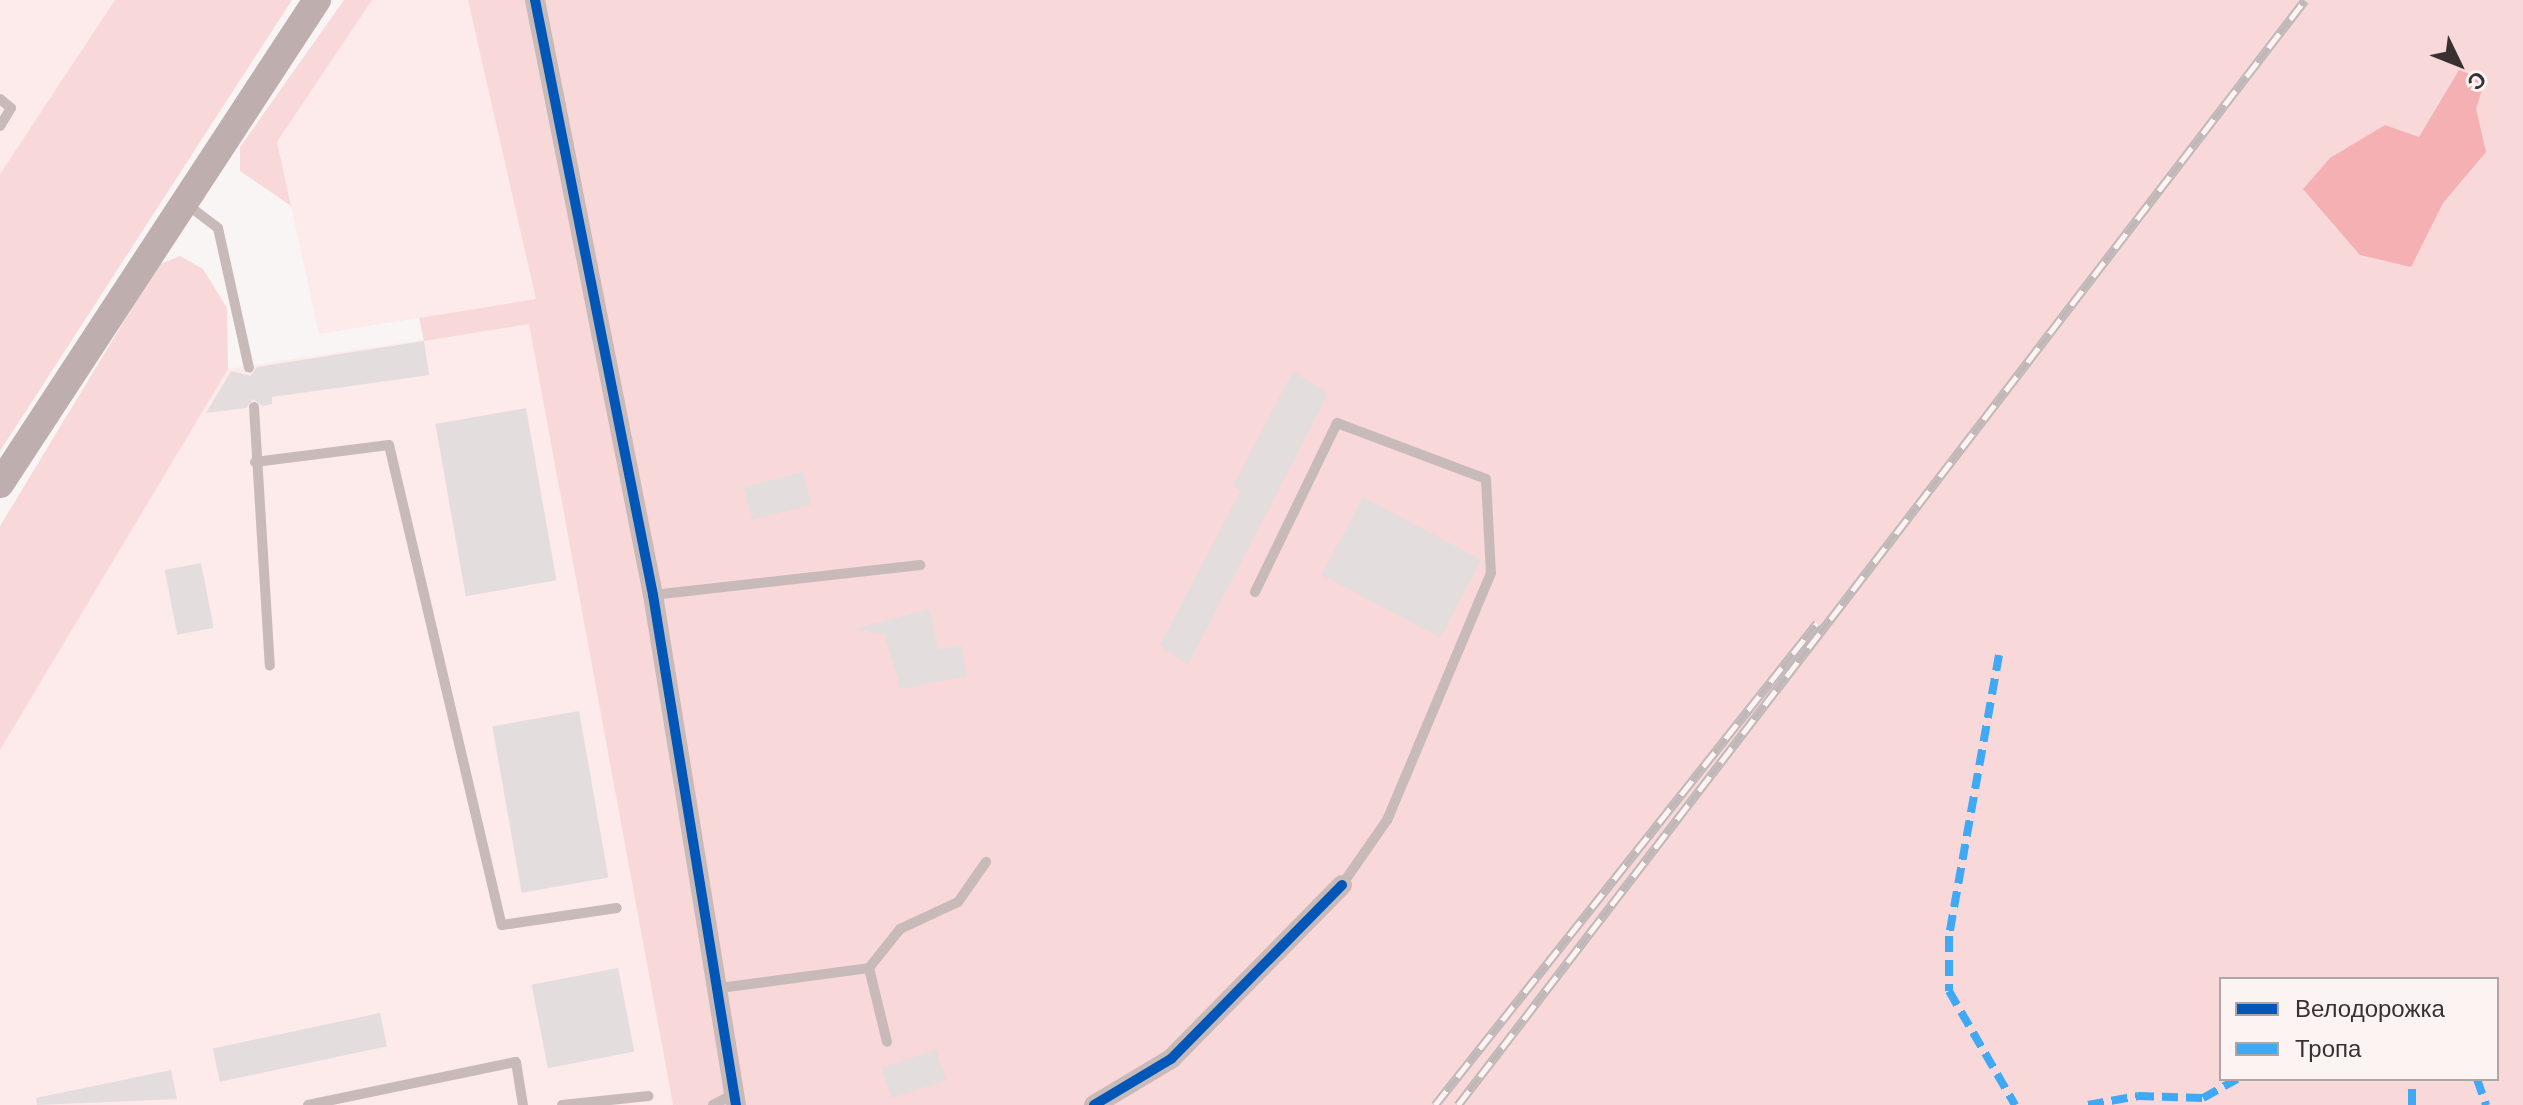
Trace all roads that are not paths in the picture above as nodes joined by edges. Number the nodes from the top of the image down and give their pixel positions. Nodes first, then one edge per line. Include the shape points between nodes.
1 (317, 0) edge
2 (535, 0) edge
3 (0, 99) edge
4 (0, 126) edge
5 (181, 200) junction
6 (249, 368) dead end
7 (254, 407) dead end
8 (255, 462) junction
9 (0, 484) edge
10 (920, 565) dead end
11 (1255, 592) dead end
12 (653, 595) junction
13 (270, 666) dead end
14 (986, 862) dead end
15 (1342, 885) joint
16 (617, 908) dead end
17 (869, 968) junction
18 (720, 988) junction
19 (887, 1042) dead end
20 (649, 1096) dead end
21 (734, 1100) edge
22 (308, 1105) edge
23 (523, 1105) edge
24 (562, 1105) edge
25 (713, 1105) edge
26 (1094, 1105) edge

1 - 5 main road
2 - 12 street
3 - 4 lane via 11,108
5 - 6 lane via 218,228
5 - 9 main road
7 - 8 lane
8 - 13 lane
8 - 16 lane via 389,445 502,925
10 - 12 lane
11 - 15 lane via 1337,423 1486,479 1491,573 1387,820
12 - 18 street
14 - 17 lane via 958,902 900,929
15 - 26 street via 1171,1059
17 - 18 lane
17 - 19 lane
18 - 21 street
20 - 24 lane
21 - 25 lane
22 - 23 lane via 516,1062

